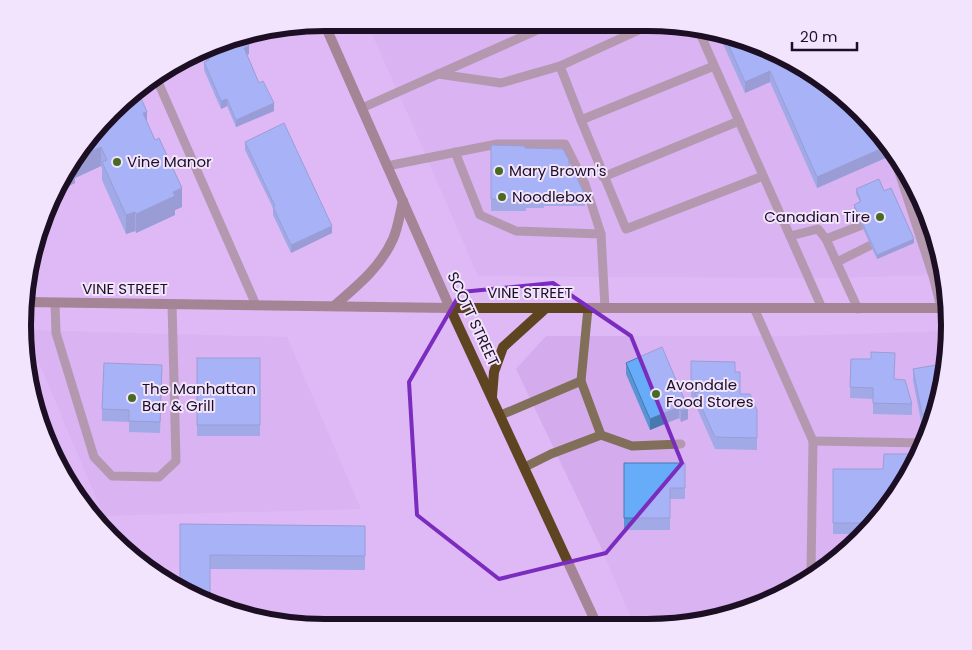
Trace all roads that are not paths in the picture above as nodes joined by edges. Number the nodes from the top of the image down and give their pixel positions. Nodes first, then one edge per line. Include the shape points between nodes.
1 (328, 31) edge
2 (535, 31) edge
3 (637, 31) edge
4 (702, 37) edge
5 (560, 66) junction
6 (714, 66) junction
7 (438, 74) junction
8 (159, 83) edge
9 (362, 108) junction
10 (581, 120) junction
11 (739, 120) junction
12 (455, 152) junction
13 (387, 166) junction
14 (763, 176) junction
15 (899, 176) edge
16 (603, 177) junction
17 (403, 201) junction
18 (907, 203) junction
19 (898, 207) edge
20 (862, 224) edge
21 (601, 234) junction
22 (790, 236) junction
23 (826, 239) junction
24 (871, 245) edge
25 (837, 262) junction
26 (939, 292) edge
27 (32, 302) edge
28 (55, 303) junction
29 (172, 304) junction
30 (256, 305) junction
31 (334, 306) junction
32 (450, 308) junction
33 (546, 308) junction
34 (588, 308) junction
35 (605, 308) junction
36 (754, 308) junction
37 (822, 308) junction
38 (940, 308) edge
39 (858, 309) junction
40 (581, 381) junction
41 (492, 397) junction
42 (501, 415) junction
43 (601, 435) junction
44 (813, 441) junction
45 (915, 443) edge
46 (680, 444) dead end
47 (525, 467) junction
48 (811, 568) edge
49 (594, 619) edge

1 - 9 street, SCOTT STREET
2 - 7 lane
3 - 5 lane
4 - 6 lane
5 - 7 lane via 501,83
5 - 10 lane
6 - 10 lane
6 - 11 lane
7 - 9 lane
8 - 30 lane
9 - 13 street, SCOTT STREET
10 - 16 lane
11 - 14 lane
11 - 16 lane
12 - 13 lane
12 - 21 lane via 480,215 516,231
12 - 21 lane via 497,144 565,144 585,184
13 - 17 street, SCOTT STREET
14 - 16 lane via 626,229
14 - 22 lane
15 - 18 lane
17 - 31 street via 394,238 383,257 370,275
17 - 32 street, SCOTT STREET
18 - 19 lane
18 - 26 lane via 911,227
20 - 23 lane
21 - 35 lane
22 - 23 lane via 818,229
22 - 37 lane
23 - 25 lane
24 - 25 lane
25 - 39 lane
27 - 28 street, VINE STREET
28 - 29 street, VINE STREET
28 - 29 lane via 56,333 94,458 112,476 159,477 176,461
29 - 30 street, VINE STREET
30 - 31 street, VINE STREET
31 - 32 street, VINE STREET
32 - 33 street, VINE STREET
32 - 41 street, SCOTT STREET
33 - 34 street, VINE STREET
33 - 41 street via 503,347 494,372
34 - 35 street, VINE STREET
34 - 40 lane
35 - 36 street, VINE STREET
36 - 37 street, VINE STREET
36 - 44 lane
37 - 39 street, VINE STREET
38 - 39 street, VINE STREET
40 - 42 lane
40 - 43 lane
41 - 42 street, SCOTT STREET
42 - 47 street, SCOTT STREET
43 - 46 lane via 632,446
43 - 47 lane
44 - 45 lane
44 - 48 lane
47 - 49 street, SCOTT STREET

